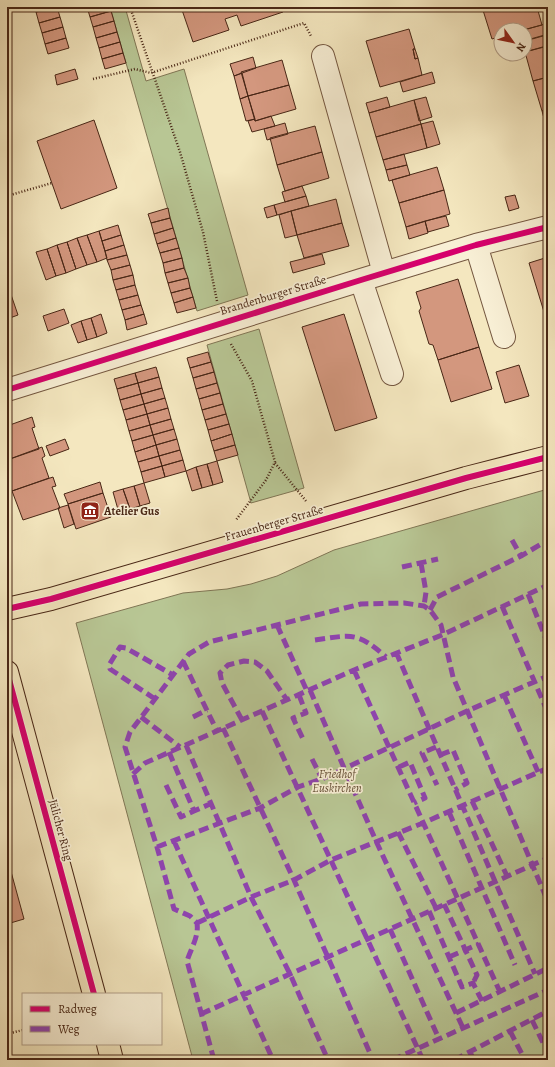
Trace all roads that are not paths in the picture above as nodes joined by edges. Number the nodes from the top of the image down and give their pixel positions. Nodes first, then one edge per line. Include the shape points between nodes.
1 (323, 56) road end
2 (548, 227) edge
3 (476, 245) junction
4 (384, 273) junction
5 (361, 280) junction
6 (504, 337) dead end
7 (392, 374) dead end
8 (7, 390) edge
9 (548, 457) edge
10 (7, 609) edge
11 (7, 672) edge
12 (94, 993) edge
13 (108, 1045) edge
14 (112, 1060) edge

1 - 4 street
2 - 3 street, Brandenburger Straße
3 - 4 street, Brandenburger Straße
3 - 6 street
4 - 5 street, Brandenburger Straße
5 - 7 street
5 - 8 street, Brandenburger Straße
9 - 10 main road, Frauenberger Straße via 466,478 50,600
11 - 12 main road, Jülicher Ring
13 - 14 main road

